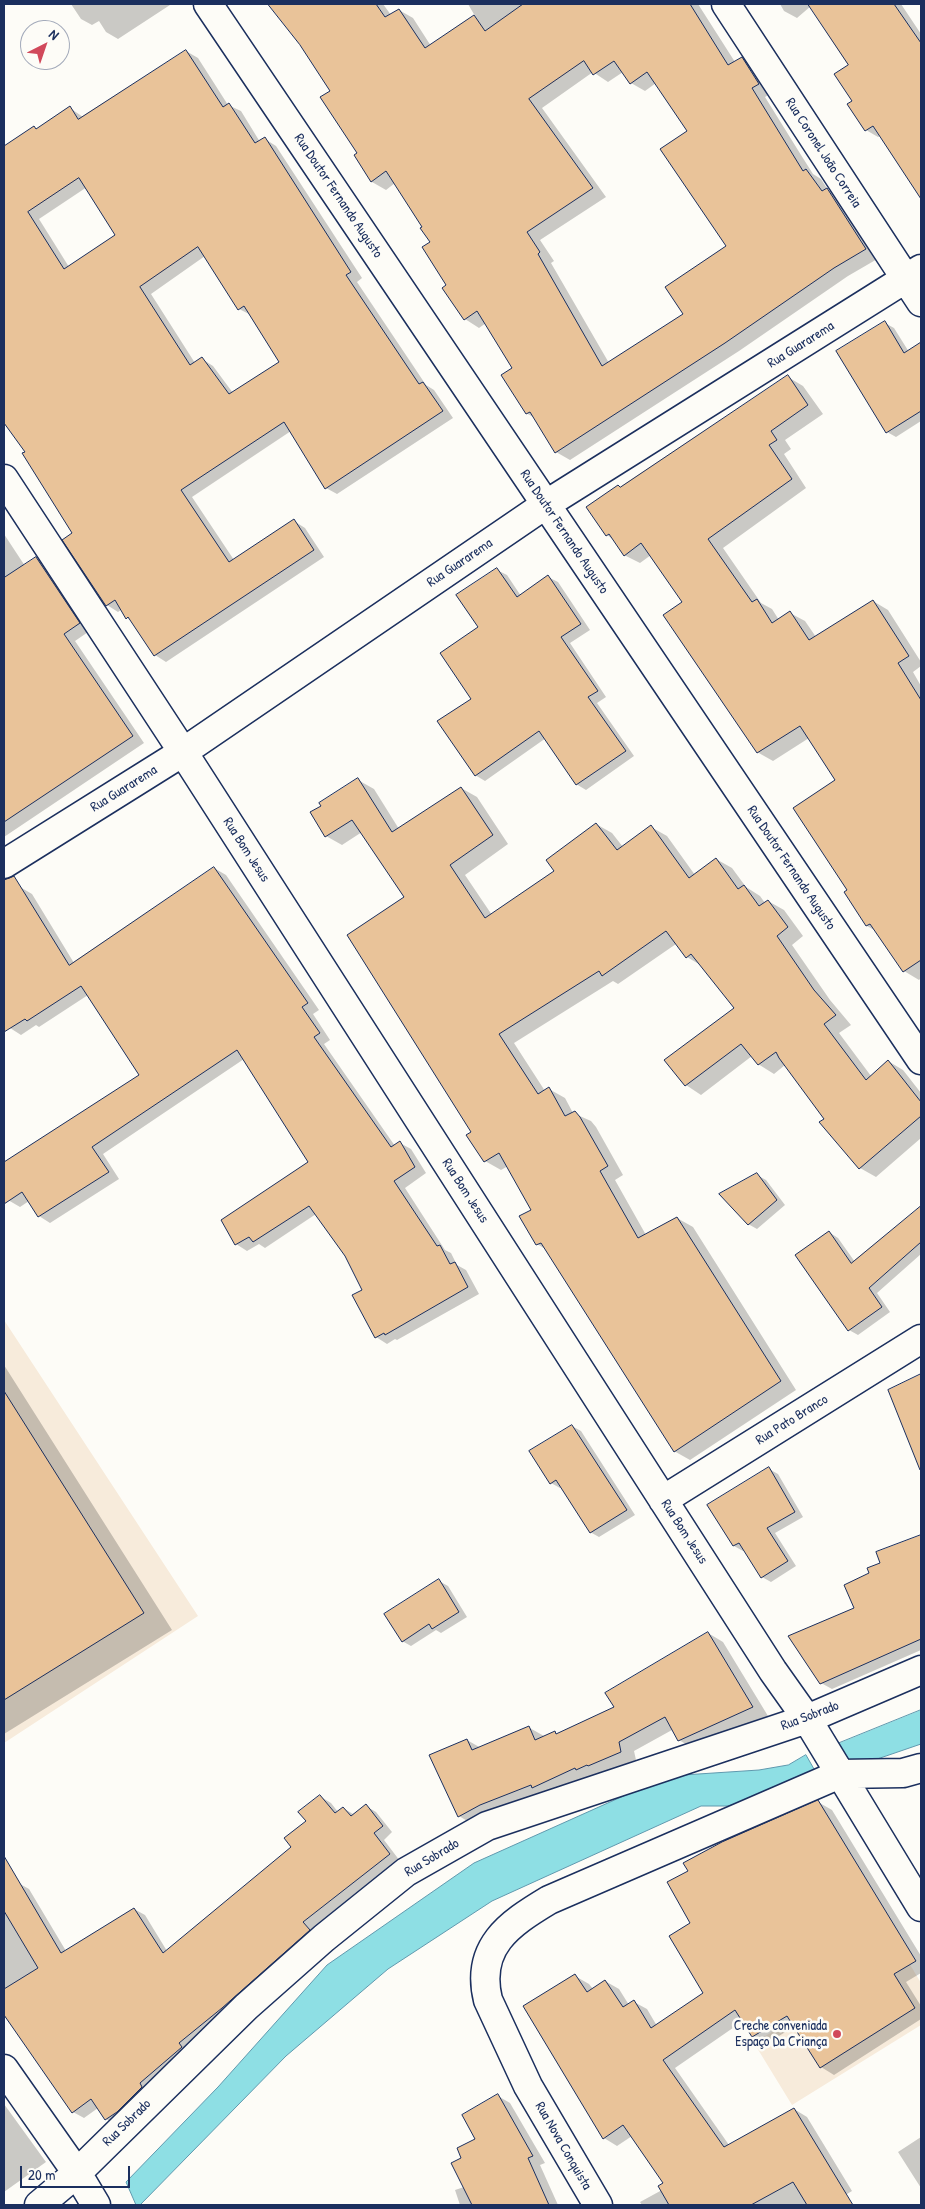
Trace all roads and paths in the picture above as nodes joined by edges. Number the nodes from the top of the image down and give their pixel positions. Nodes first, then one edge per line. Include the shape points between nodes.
1 (208, 4) edge
2 (726, 4) edge
3 (914, 274) edge
4 (921, 302) edge
5 (4, 479) edge
6 (545, 505) junction
7 (183, 752) junction
8 (4, 864) edge
9 (921, 1060) edge
10 (921, 1339) edge
11 (663, 1500) junction
12 (921, 1670) edge
13 (807, 1719) junction
14 (921, 1768) edge
15 (840, 1774) junction
16 (921, 1907) edge
17 (4, 2068) edge
18 (77, 2173) junction
19 (39, 2205) edge
20 (96, 2205) edge
21 (598, 2205) edge

1 - 6 street, Rua Doutor Fernando Augusto
2 - 3 street, Rua Coronel João Correia
3 - 4 street, Rua Coronel João Correia
3 - 6 street, Rua Guararema
5 - 7 street, Rua Bom Jesus
6 - 7 street, Rua Guararema
6 - 9 street, Rua Doutor Fernando Augusto
7 - 8 street, Rua Guararema
7 - 11 street, Rua Bom Jesus
10 - 11 street, Rua Pato Branco
11 - 13 street, Rua Bom Jesus
12 - 13 street, Rua Sobrado
13 - 15 street, Rua Bom Jesus
13 - 18 street, Rua Sobrado via 487,1826 406,1872 324,1938 246,2008
14 - 15 street via 903,1773
15 - 16 street, Rua Bom Jesus
15 - 21 street, Rua Nova Conquista via 549,1900 504,1930 493,1946 485,1966 484,1985 493,2012 528,2086
17 - 18 street
18 - 19 street, Rua Sobrado
18 - 20 street

